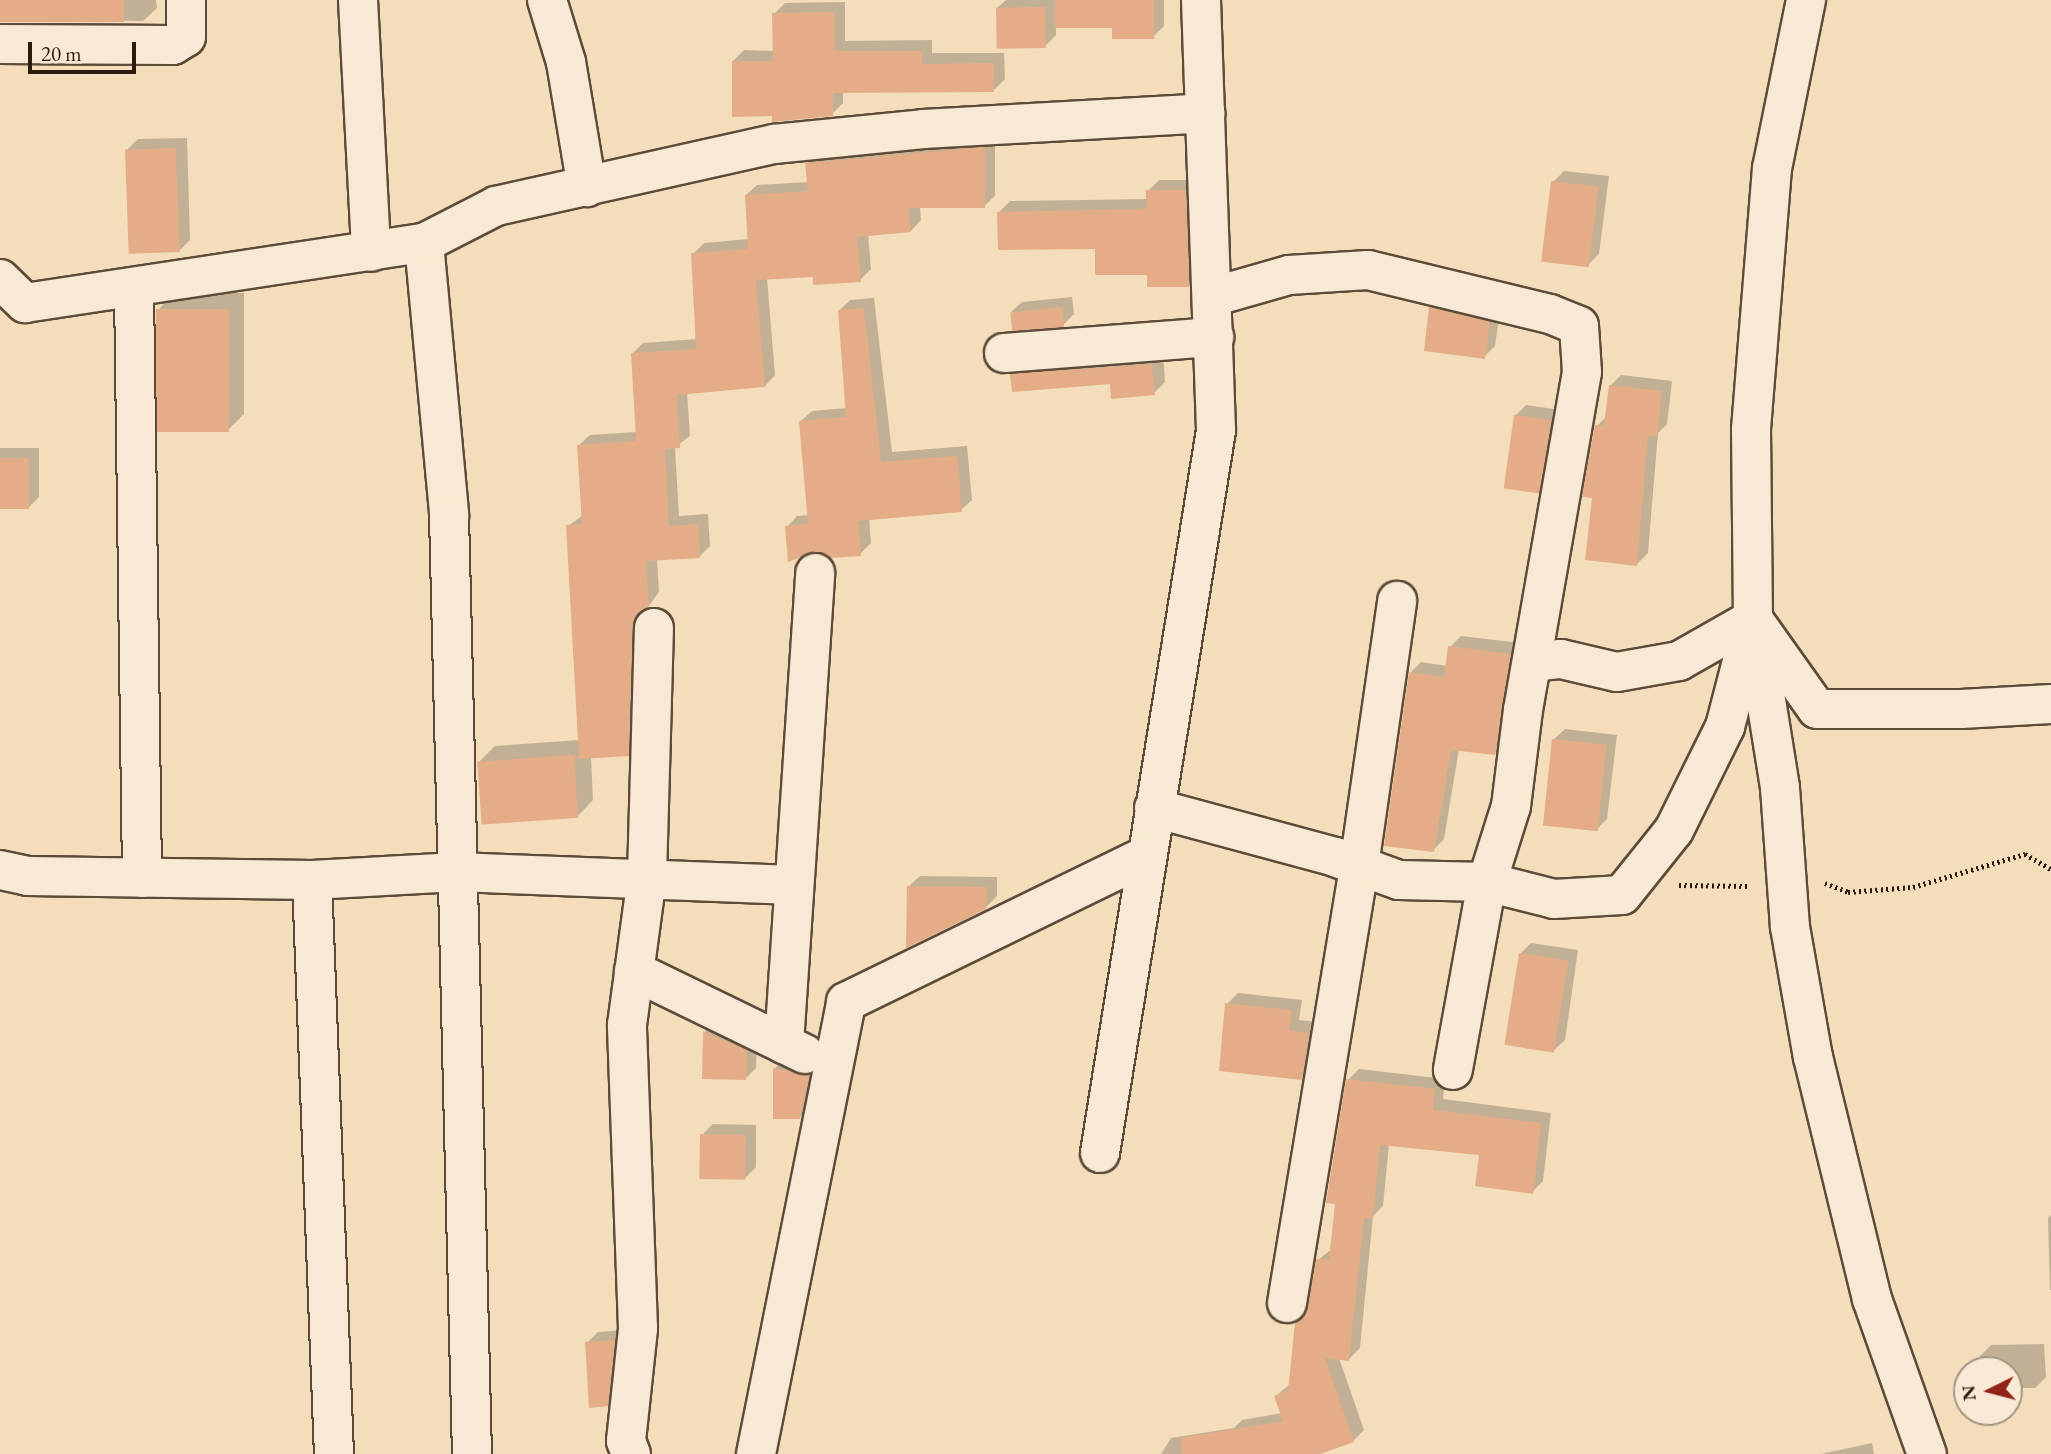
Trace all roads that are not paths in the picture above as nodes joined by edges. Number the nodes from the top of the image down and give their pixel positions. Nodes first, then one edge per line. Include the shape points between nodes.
1 (186, 0) edge
2 (358, 0) edge
3 (547, 0) edge
4 (1201, 0) edge
5 (1806, 0) edge
6 (0, 44) edge
7 (1206, 113) junction
8 (587, 187) junction
9 (424, 243) junction
10 (371, 252) junction
11 (134, 288) junction
12 (8, 295) edge
13 (1212, 297) junction
14 (1214, 337) junction
15 (1004, 353) dead end
16 (815, 573) dead end
17 (1396, 601) dead end
18 (1753, 619) junction
19 (654, 628) dead end
20 (1532, 662) junction
21 (2051, 704) edge
22 (1154, 808) junction
23 (1147, 855) junction
24 (1359, 866) junction
25 (0, 870) edge
26 (457, 872) junction
27 (142, 877) junction
28 (647, 877) junction
29 (312, 880) junction
30 (1487, 882) junction
31 (794, 885) junction
32 (634, 971) junction
33 (784, 1044) junction
34 (833, 1067) junction
35 (1453, 1070) dead end
36 (1100, 1153) dead end
37 (1287, 1303) dead end
38 (472, 1453) edge
39 (334, 1454) edge
40 (631, 1454) edge
41 (756, 1454) edge
42 (1927, 1454) edge

1 - 6 street via 186,37 173,45
2 - 10 street
3 - 8 street via 566,62
4 - 7 street
5 - 18 street via 1772,168 1751,429
7 - 8 street via 923,128 774,144
7 - 13 street
8 - 9 street via 496,206
9 - 10 street
9 - 26 street via 449,515
10 - 11 street
11 - 12 street
11 - 27 street
13 - 14 street
13 - 20 street via 1289,275 1368,270 1550,314 1579,326 1582,372
14 - 15 street
14 - 22 street via 1216,430
16 - 31 street
17 - 24 street
18 - 20 street via 1679,661 1617,672 1561,659
18 - 21 street via 1817,709
18 - 30 street via 1725,727 1674,830 1622,895 1554,899
18 - 42 street via 1780,788 1787,884 1813,1057 1888,1351
19 - 28 street
20 - 30 street via 1511,806
22 - 23 street
22 - 24 street
23 - 34 street via 846,1002
23 - 36 street
24 - 30 street via 1399,880
24 - 37 street
25 - 27 street via 28,876
26 - 28 street
26 - 29 street
26 - 38 street
27 - 29 street
28 - 31 street
28 - 32 street
29 - 39 street
30 - 35 street
31 - 33 street
32 - 33 street
32 - 40 street via 627,1025 638,1328 626,1441
33 - 34 street
34 - 41 street

